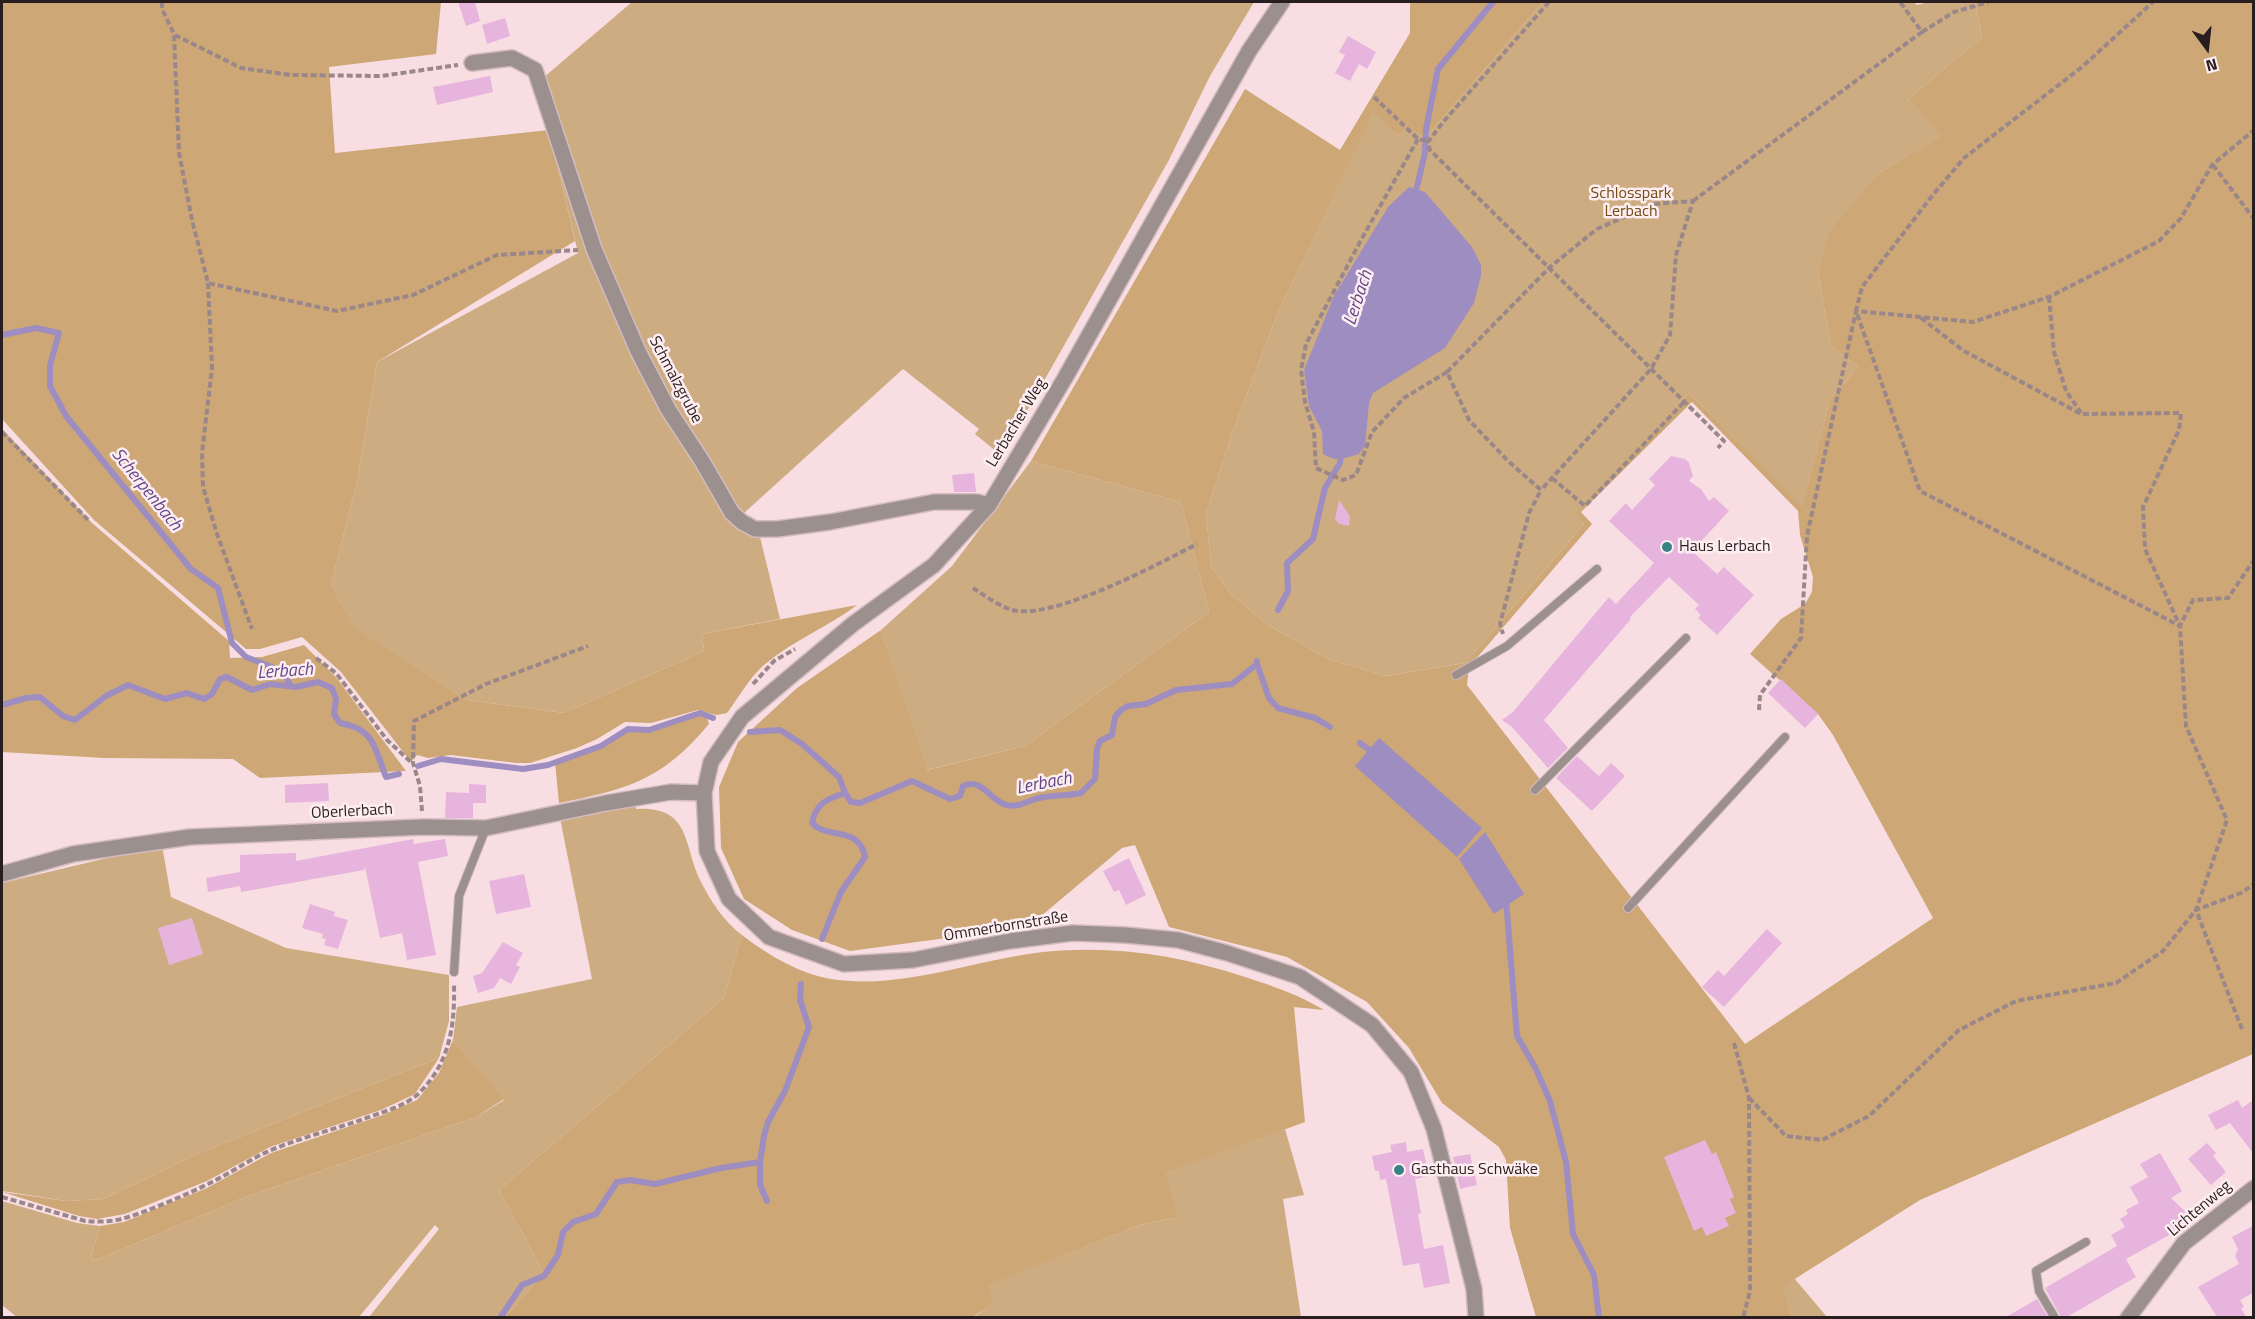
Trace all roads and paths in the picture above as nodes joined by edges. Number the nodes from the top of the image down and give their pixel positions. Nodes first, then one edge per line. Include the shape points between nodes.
1 (162, 2) edge
2 (1282, 2) edge
3 (1549, 2) edge
4 (1900, 2) edge
5 (1989, 2) edge
6 (2153, 2) edge
7 (1922, 32) junction
8 (174, 34) junction
9 (472, 63) joint
10 (1374, 97) dead end
11 (2253, 130) edge
12 (1418, 140) junction
13 (1428, 141) junction
14 (2212, 165) junction
15 (1693, 201) junction
16 (2253, 219) edge
17 (594, 249) junction
18 (1550, 267) junction
19 (208, 283) junction
20 (2049, 297) junction
21 (1856, 311) junction
22 (1921, 318) junction
23 (1651, 369) junction
24 (1447, 372) junction
25 (1684, 402) junction
26 (2082, 414) junction
27 (2, 432) edge
28 (1718, 448) dead end
29 (1552, 478) junction
30 (1541, 490) junction
31 (989, 506) junction
32 (90, 522) dead end
33 (1197, 544) dead end
34 (2253, 560) edge
35 (1597, 569) dead end
36 (973, 588) dead end
37 (2180, 626) junction
38 (252, 629) dead end
39 (1686, 638) dead end
40 (803, 644) dead end
41 (588, 646) dead end
42 (1507, 646) junction
43 (316, 658) dead end
44 (1456, 675) dead end
45 (751, 686) dead end
46 (1759, 710) dead end
47 (1785, 737) dead end
48 (413, 763) junction
49 (1535, 790) dead end
50 (704, 793) junction
51 (423, 827) junction
52 (486, 828) junction
53 (2, 874) edge
54 (2253, 884) edge
55 (1628, 908) dead end
56 (2196, 910) junction
57 (454, 972) joint
58 (2242, 1029) dead end
59 (1734, 1043) dead end
60 (1749, 1098) junction
61 (2253, 1188) edge
62 (2, 1197) edge
63 (2086, 1242) dead end
64 (1476, 1317) edge
65 (1743, 1317) edge
66 (2055, 1317) edge
67 (2128, 1317) edge

1 - 8 path
2 - 31 street, Lerbacher Weg via 1249,51
3 - 13 path
4 - 7 path
5 - 7 path via 1954,12
6 - 21 path via 2082,67 1964,158 1862,287
7 - 15 path
8 - 9 path via 241,68 291,75 381,76
8 - 19 path via 179,153
9 - 17 street, Schmalzgrube via 512,58 535,70
10 - 12 path
11 - 14 path
12 - 13 path
12 - 24 path via 1306,344 1300,370 1314,432 1316,468 1343,480 1356,476 1372,432 1404,398
13 - 18 path via 1438,161
14 - 16 path
14 - 20 path via 2181,218 2159,241
15 - 18 path via 1654,204 1597,229
15 - 23 path via 1677,255 1670,335
17 - 19 path via 497,255 413,295 337,311
17 - 31 street, Schmalzgrube via 668,409 732,513 742,522 756,529 777,529 934,502 977,502
18 - 23 path
18 - 24 path
19 - 38 path via 212,368 202,453 203,487 216,534
20 - 22 path via 1973,322
20 - 26 path via 2054,352 2066,390
21 - 22 path
21 - 37 path via 1920,491
21 - 46 path via 1807,536 1801,638 1760,694
22 - 26 path via 1964,351
23 - 25 path
23 - 29 path
24 - 30 path via 1469,420
25 - 28 path via 1724,441
25 - 29 path via 1585,506
26 - 37 path via 2181,413 2179,430 2143,507 2145,549
27 - 32 path
29 - 30 path
30 - 42 path via 1529,513 1500,624
31 - 50 street, Lerbacher Weg via 934,564 853,624 742,717 711,762
33 - 36 path via 1090,596 1040,610 1010,610
34 - 37 path via 2228,598 2193,600
35 - 42 lane
37 - 56 path via 2186,726 2227,820
39 - 49 lane
40 - 45 path via 774,661
41 - 48 path via 486,684 414,721
42 - 44 lane
43 - 48 path via 336,673 387,740
47 - 55 lane
48 - 51 path via 420,786
50 - 52 street, Oberlerbach via 670,792
50 - 64 street, Ommerbornstraße via 707,851 729,899 768,937 844,964 913,960 1073,933 1178,940 1300,977 1372,1025 1411,1072 1434,1129 1474,1289
51 - 52 street, Oberlerbach
51 - 53 street, Oberlerbach via 190,837 73,854
52 - 57 lane via 459,896
54 - 56 path via 2241,893
56 - 58 path
56 - 60 path via 2163,951 2116,983 2016,1001 1959,1030 1869,1116 1822,1140 1786,1136
57 - 62 path via 450,1040 432,1076 412,1099 277,1148 206,1185 116,1220 85,1221
59 - 60 path
60 - 65 path via 1750,1291
61 - 67 street, Lichtenweg via 2184,1243
63 - 66 lane via 2036,1271 2039,1291

